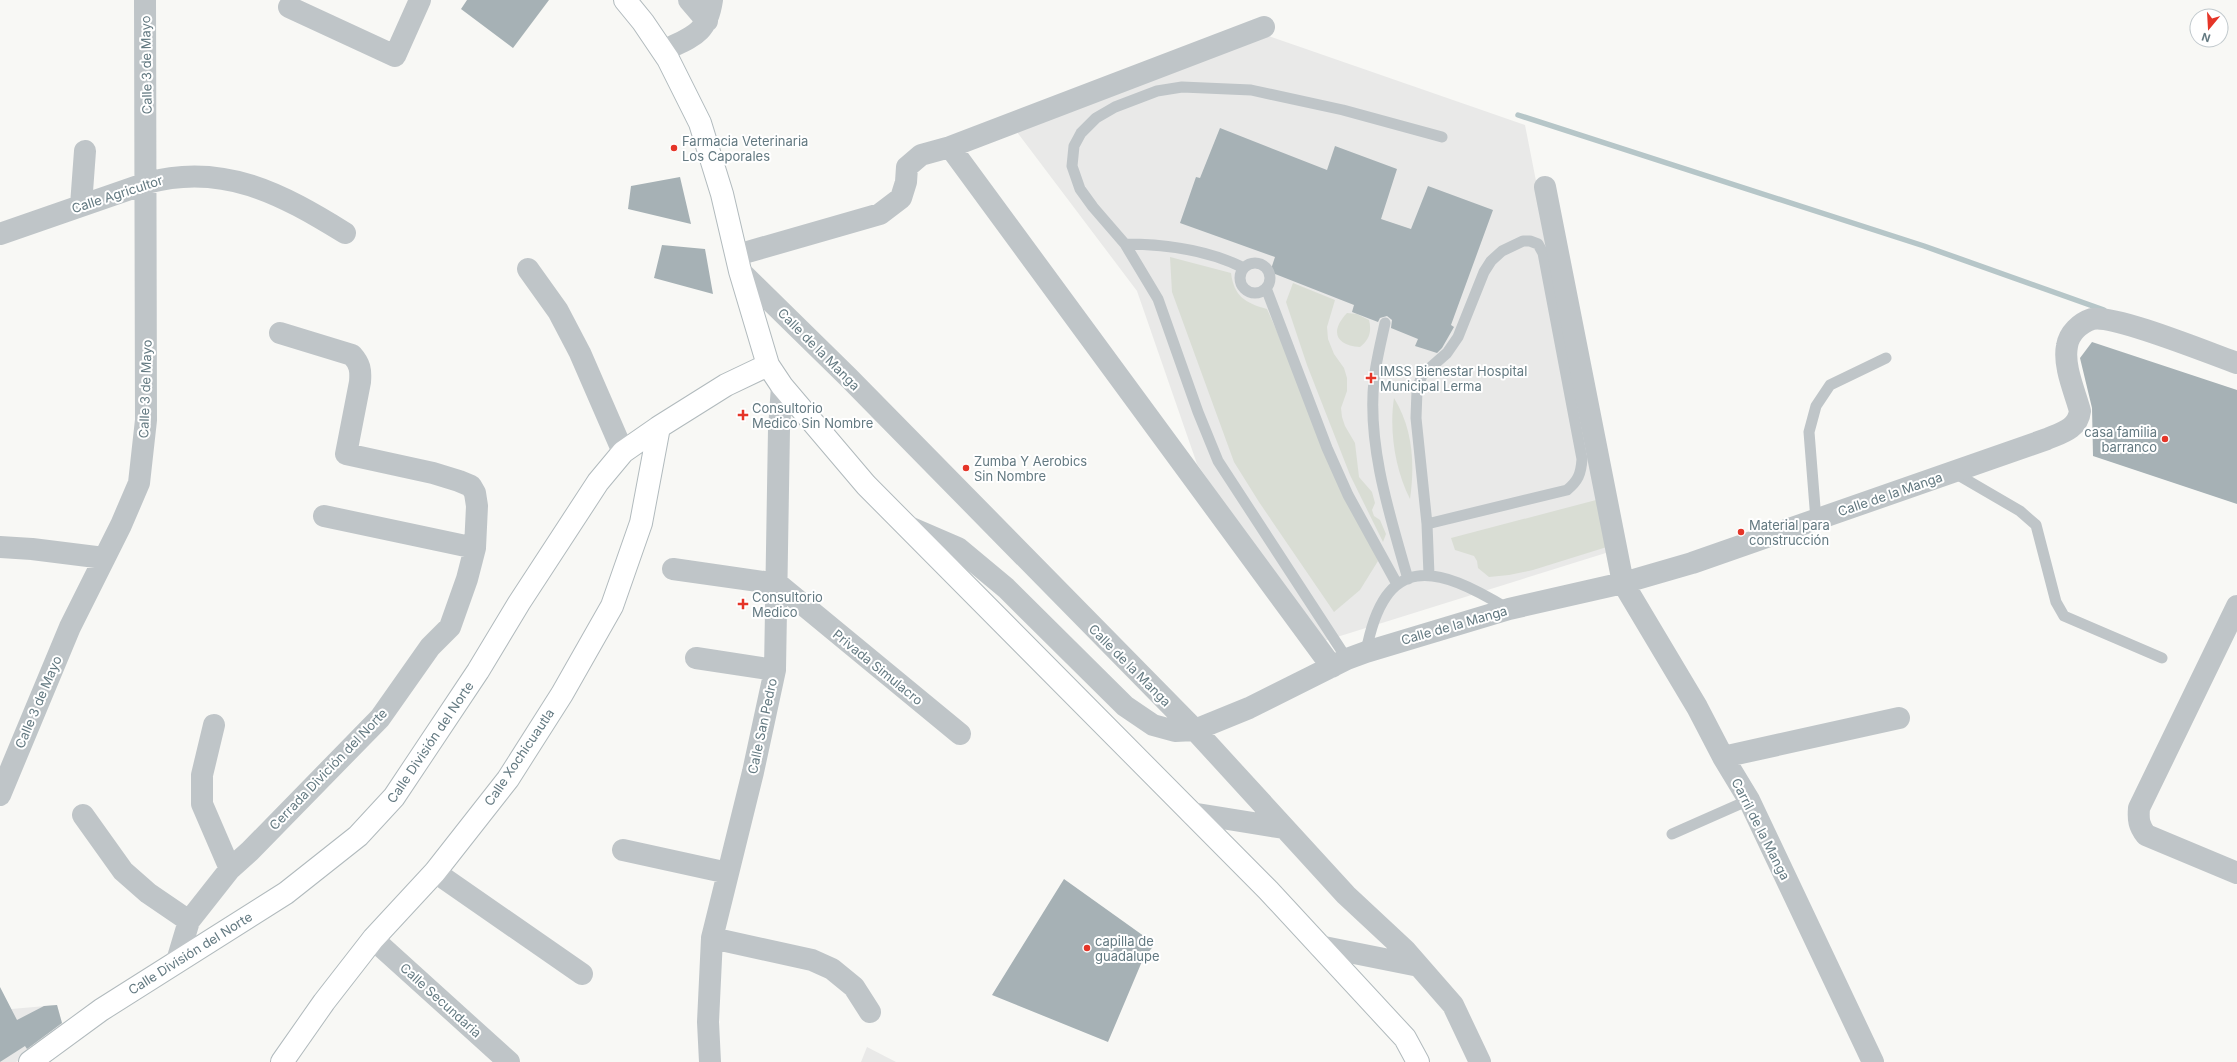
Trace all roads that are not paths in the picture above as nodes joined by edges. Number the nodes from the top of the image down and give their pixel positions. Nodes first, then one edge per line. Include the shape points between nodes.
1 (145, 0) edge
2 (420, 0) edge
3 (625, 0) edge
4 (689, 0) edge
5 (712, 0) edge
6 (289, 7) dead end
7 (707, 21) junction
8 (1264, 27) dead end
9 (663, 51) junction
10 (1442, 137) dead end
11 (950, 147) junction
12 (85, 151) dead end
13 (147, 182) junction
14 (1545, 187) dead end
15 (81, 205) junction
16 (345, 233) dead end
17 (0, 234) edge
18 (1125, 244) junction
19 (739, 263) junction
20 (1244, 268) junction
21 (528, 269) dead end
22 (1266, 288) junction
23 (1385, 323) dead end
24 (280, 333) dead end
25 (1886, 358) dead end
26 (2237, 363) edge
27 (768, 365) junction
28 (782, 386) junction
29 (659, 427) junction
30 (623, 452) junction
31 (1953, 472) junction
32 (324, 516) dead end
33 (1816, 520) junction
34 (1427, 524) junction
35 (907, 526) junction
36 (0, 548) edge
37 (475, 548) junction
38 (104, 558) junction
39 (673, 568) dead end
40 (1429, 575) junction
41 (1408, 579) junction
42 (1623, 583) junction
43 (778, 584) junction
44 (1397, 584) junction
45 (2237, 606) edge
46 (1509, 609) junction
47 (696, 658) dead end
48 (2162, 658) dead end
49 (1348, 659) junction
50 (775, 670) junction
51 (1899, 718) dead end
52 (214, 725) dead end
53 (1195, 730) junction
54 (960, 734) dead end
55 (1723, 757) junction
56 (0, 796) edge
57 (1749, 800) junction
58 (1191, 813) junction
59 (83, 815) dead end
60 (1284, 828) junction
61 (1672, 834) dead end
62 (624, 850) dead end
63 (230, 869) junction
64 (435, 872) junction
65 (728, 873) junction
66 (2237, 873) edge
67 (189, 922) junction
68 (712, 938) junction
69 (373, 939) junction
70 (1319, 946) junction
71 (177, 961) junction
72 (1419, 966) junction
73 (582, 974) dead end
74 (870, 1012) dead end
75 (30, 1062) edge
76 (282, 1062) edge
77 (509, 1062) edge
78 (710, 1062) edge
79 (1418, 1062) edge
80 (1480, 1062) edge
81 (1873, 1062) edge

1 - 13 street, Calle 3 de Mayo
2 - 6 street via 395,56
3 - 9 main road via 644,22
4 - 7 street
5 - 7 street
7 - 9 street via 701,30
8 - 11 street
9 - 19 main road via 700,123 722,194
10 - 18 lane via 1343,110 1251,90 1182,87 1157,90 1115,107 1096,118 1081,133 1074,146 1072,166 1080,189
11 - 19 street via 921,155 907,166 901,198 880,214
11 - 49 street
12 - 15 street
13 - 15 street, Calle Agricultor
13 - 16 street, Calle Agricultor via 198,175 245,183 303,207
13 - 38 street, Calle 3 de Mayo via 146,420 139,483
14 - 42 street, Carril de la Manga
15 - 17 street, Calle Agricultor
18 - 20 lane via 1172,247 1222,258
18 - 49 lane via 1158,299 1218,461
19 - 27 main road
19 - 53 street, Calle de la Manga
20 - 22 lane via 1249,264 1262,265 1270,275
20 - 22 lane via 1240,280 1248,291 1261,292
21 - 30 street via 558,311 580,353
22 - 44 lane via 1327,448 1348,495
23 - 41 lane via 1374,380 1375,431 1386,498
24 - 37 street, Cerrada Divición del Norte via 352,355 361,370 346,454 433,473 470,486 475,493 477,506
25 - 33 lane via 1830,385 1816,406 1809,432
26 - 31 street, Calle de la Manga via 2125,323 2093,319 2080,325 2071,334 2066,347 2080,412 2074,426 2047,439
27 - 28 main road
27 - 29 main road, Calle División del Norte via 726,385
28 - 35 main road via 866,485
28 - 43 street, Calle San Pedro via 779,429
29 - 30 main road, Calle División del Norte
29 - 64 main road, Calle Xochicuautla via 641,523 612,606 562,694 508,779
30 - 71 main road, Calle División del Norte via 598,482 394,797 358,836 286,893
31 - 33 street, Calle de la Manga
31 - 48 lane via 2020,511 2036,524 2056,602 2064,616
32 - 37 street
33 - 42 street, Calle de la Manga via 1692,563
34 - 34 lane via 1567,490 1576,483 1581,473 1582,459 1543,253 1538,244 1523,241 1502,251 1491,261 1458,336 1447,353 1432,365 1420,380 1416,418
34 - 40 lane
35 - 53 street via 958,548 1006,588 1125,706 1152,725 1175,731
35 - 58 main road
36 - 38 street via 32,549
37 - 63 street, Cerrada Divición del Norte via 450,627 430,647 380,718
38 - 56 street, Calle 3 de Mayo via 70,627
39 - 43 street
40 - 41 lane
40 - 46 lane via 1473,588
41 - 44 lane
42 - 46 street, Calle de la Manga
42 - 55 street, Carril de la Manga via 1697,707
43 - 50 street, Calle San Pedro
43 - 54 street, Privada Simulacro
44 - 49 lane via 1377,610 1370,630
45 - 66 street via 2139,808 2138,818 2140,827 2146,835
46 - 49 street, Calle de la Manga
47 - 50 street
49 - 53 street, Calle de la Manga via 1249,708
50 - 65 street, Calle San Pedro
51 - 55 street
52 - 63 street via 202,775 202,804
53 - 60 street
55 - 57 street, Carril de la Manga
57 - 61 lane
57 - 81 street, Carril de la Manga
58 - 60 street
58 - 70 main road via 1268,890
59 - 67 street via 123,871 148,893
60 - 72 street via 1346,895
62 - 65 street
63 - 67 street, Cerrada Divición del Norte
64 - 69 main road, Calle Xochicuautla
64 - 73 street
65 - 68 street, Calle San Pedro
67 - 71 street, Cerrada Divición del Norte
68 - 74 street via 812,960 832,969 854,987
68 - 78 street, Calle San Pedro via 708,1022
69 - 76 main road, Calle Xochicuautla
69 - 77 street, Calle Secundaria
70 - 72 street
70 - 79 main road via 1405,1038
71 - 75 main road, Calle División del Norte via 100,1010
72 - 80 street via 1453,1004

